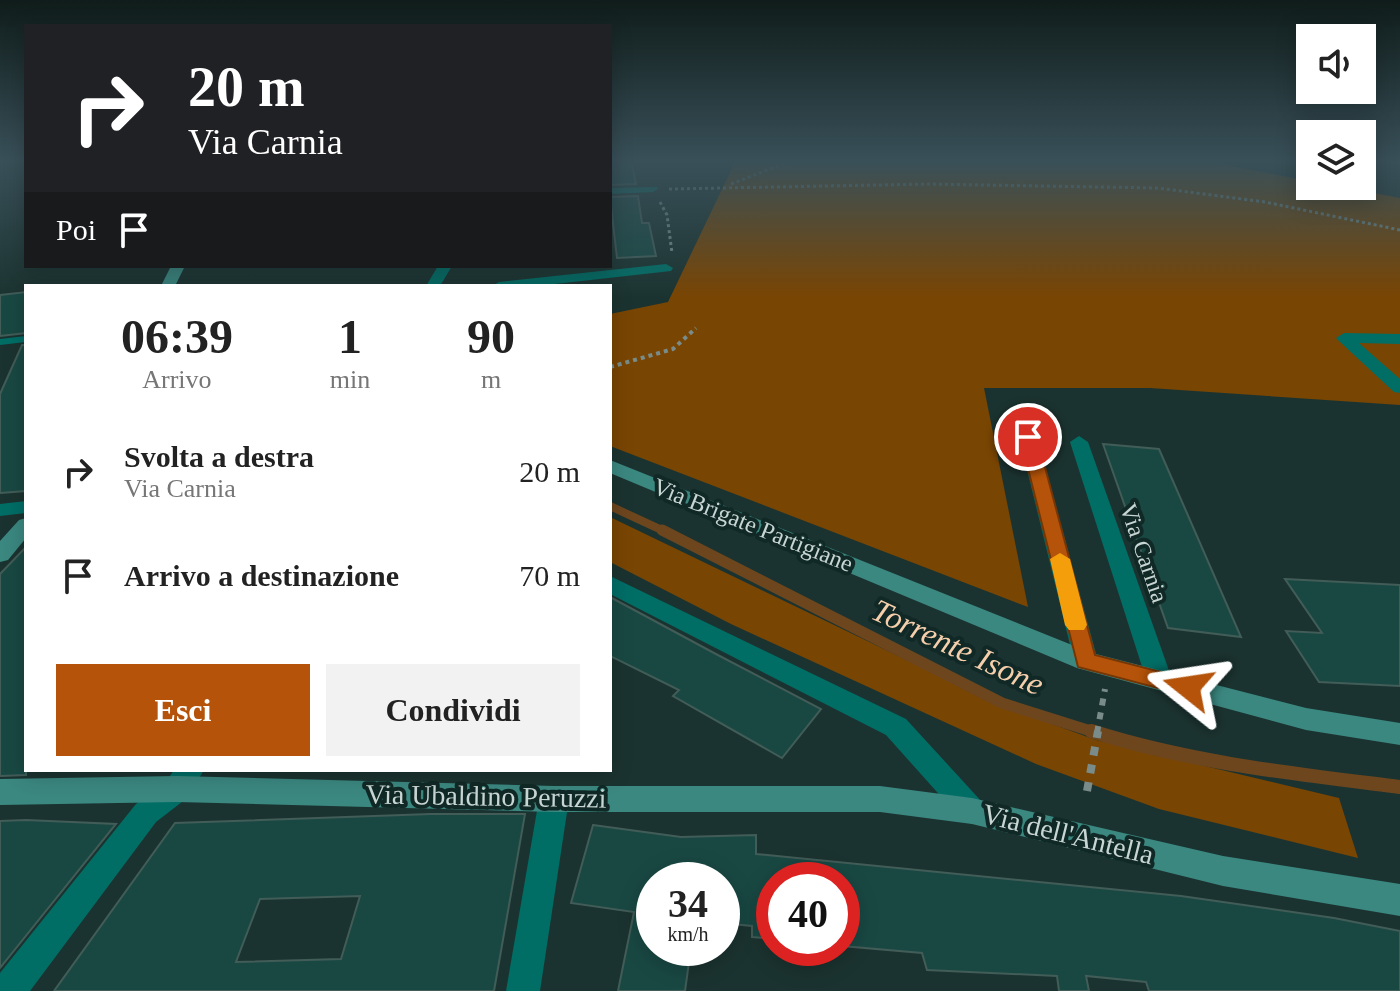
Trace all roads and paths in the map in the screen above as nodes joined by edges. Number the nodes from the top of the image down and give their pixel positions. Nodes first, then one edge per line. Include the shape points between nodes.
1 (662, 206) edge
2 (1285, 206) edge
3 (1400, 230) edge
4 (666, 268) joint
5 (518, 284) edge
6 (696, 328) dead end
7 (24, 339) edge
8 (1400, 339) edge
9 (0, 342) edge
10 (612, 366) edge
11 (1400, 388) edge
12 (1028, 437) dead end
13 (1079, 442) dead end
14 (612, 467) edge
15 (24, 507) edge
16 (0, 510) edge
17 (24, 527) edge
18 (0, 555) edge
19 (612, 585) edge
20 (1086, 661) junction
21 (1159, 679) junction
22 (1104, 695) dead end
23 (1400, 734) edge
24 (183, 779) edge
25 (1087, 791) dead end
26 (0, 792) edge
27 (554, 799) junction
28 (972, 811) junction
29 (1400, 900) edge
30 (8, 991) edge
31 (523, 991) edge

1 - 4 path via 674,263
2 - 3 path
4 - 5 street
6 - 10 path via 673,349
7 - 9 lane
8 - 11 street via 1344,338
12 - 20 street
13 - 21 street, Via Carnia
14 - 20 street, Via Brigate Partigiane
15 - 16 street
17 - 18 street
19 - 28 street, Via dell'Antella via 896,727
20 - 21 street, Via Brigate Partigiane
21 - 23 street, Via Brigate Partigiane via 1306,719
22 - 25 path
24 - 26 street, Via Ubaldino Peruzzi
24 - 27 street, Via Ubaldino Peruzzi
24 - 30 street via 146,813
27 - 28 street, Via Ubaldino Peruzzi via 880,799
27 - 31 street
28 - 29 street, Via dell'Antella via 1223,871

